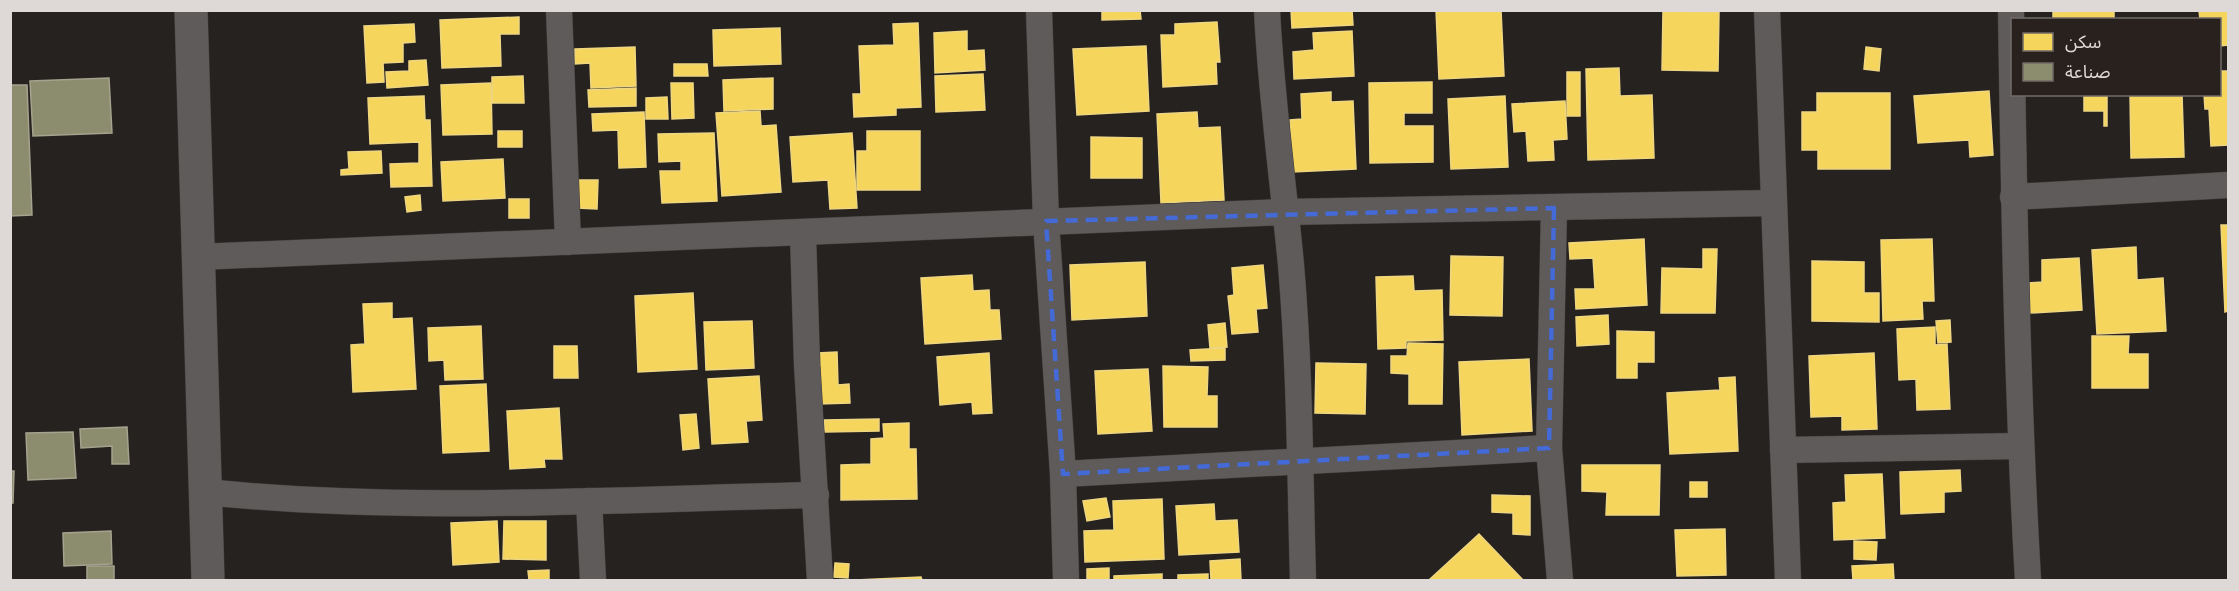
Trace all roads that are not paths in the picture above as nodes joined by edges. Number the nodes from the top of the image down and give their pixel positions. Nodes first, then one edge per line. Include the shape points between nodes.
1 (190, 10) edge
2 (559, 10) edge
3 (1039, 10) edge
4 (1267, 10) edge
5 (1767, 10) edge
6 (2012, 96) edge
7 (2229, 185) edge
8 (2013, 196) junction
9 (1772, 203) junction
10 (1554, 208) junction
11 (1285, 212) junction
12 (1046, 221) junction
13 (803, 234) junction
14 (568, 242) junction
15 (197, 257) junction
16 (2020, 446) junction
17 (1549, 448) junction
18 (1783, 450) junction
19 (1299, 462) junction
20 (1063, 474) junction
21 (206, 492) junction
22 (816, 495) junction
23 (589, 501) junction
24 (208, 580) edge
25 (593, 580) edge
26 (820, 580) edge
27 (1066, 580) edge
28 (1303, 580) edge
29 (1560, 580) edge
30 (1788, 580) edge
31 (2028, 580) edge

1 - 15 street
2 - 14 street
3 - 12 street
4 - 11 street
5 - 9 street
6 - 8 street
7 - 8 street
8 - 16 street
9 - 10 street
9 - 18 street
10 - 11 street
10 - 17 street
11 - 12 street
11 - 19 street via 1298,360
12 - 13 street
12 - 20 street
13 - 14 street
13 - 22 street
14 - 15 street
15 - 21 street
16 - 18 street
16 - 31 street
17 - 19 street
17 - 29 street
18 - 30 street
19 - 20 street
19 - 28 street
20 - 27 street
21 - 23 street via 340,503
21 - 24 street
22 - 23 street
22 - 26 street
23 - 25 street

